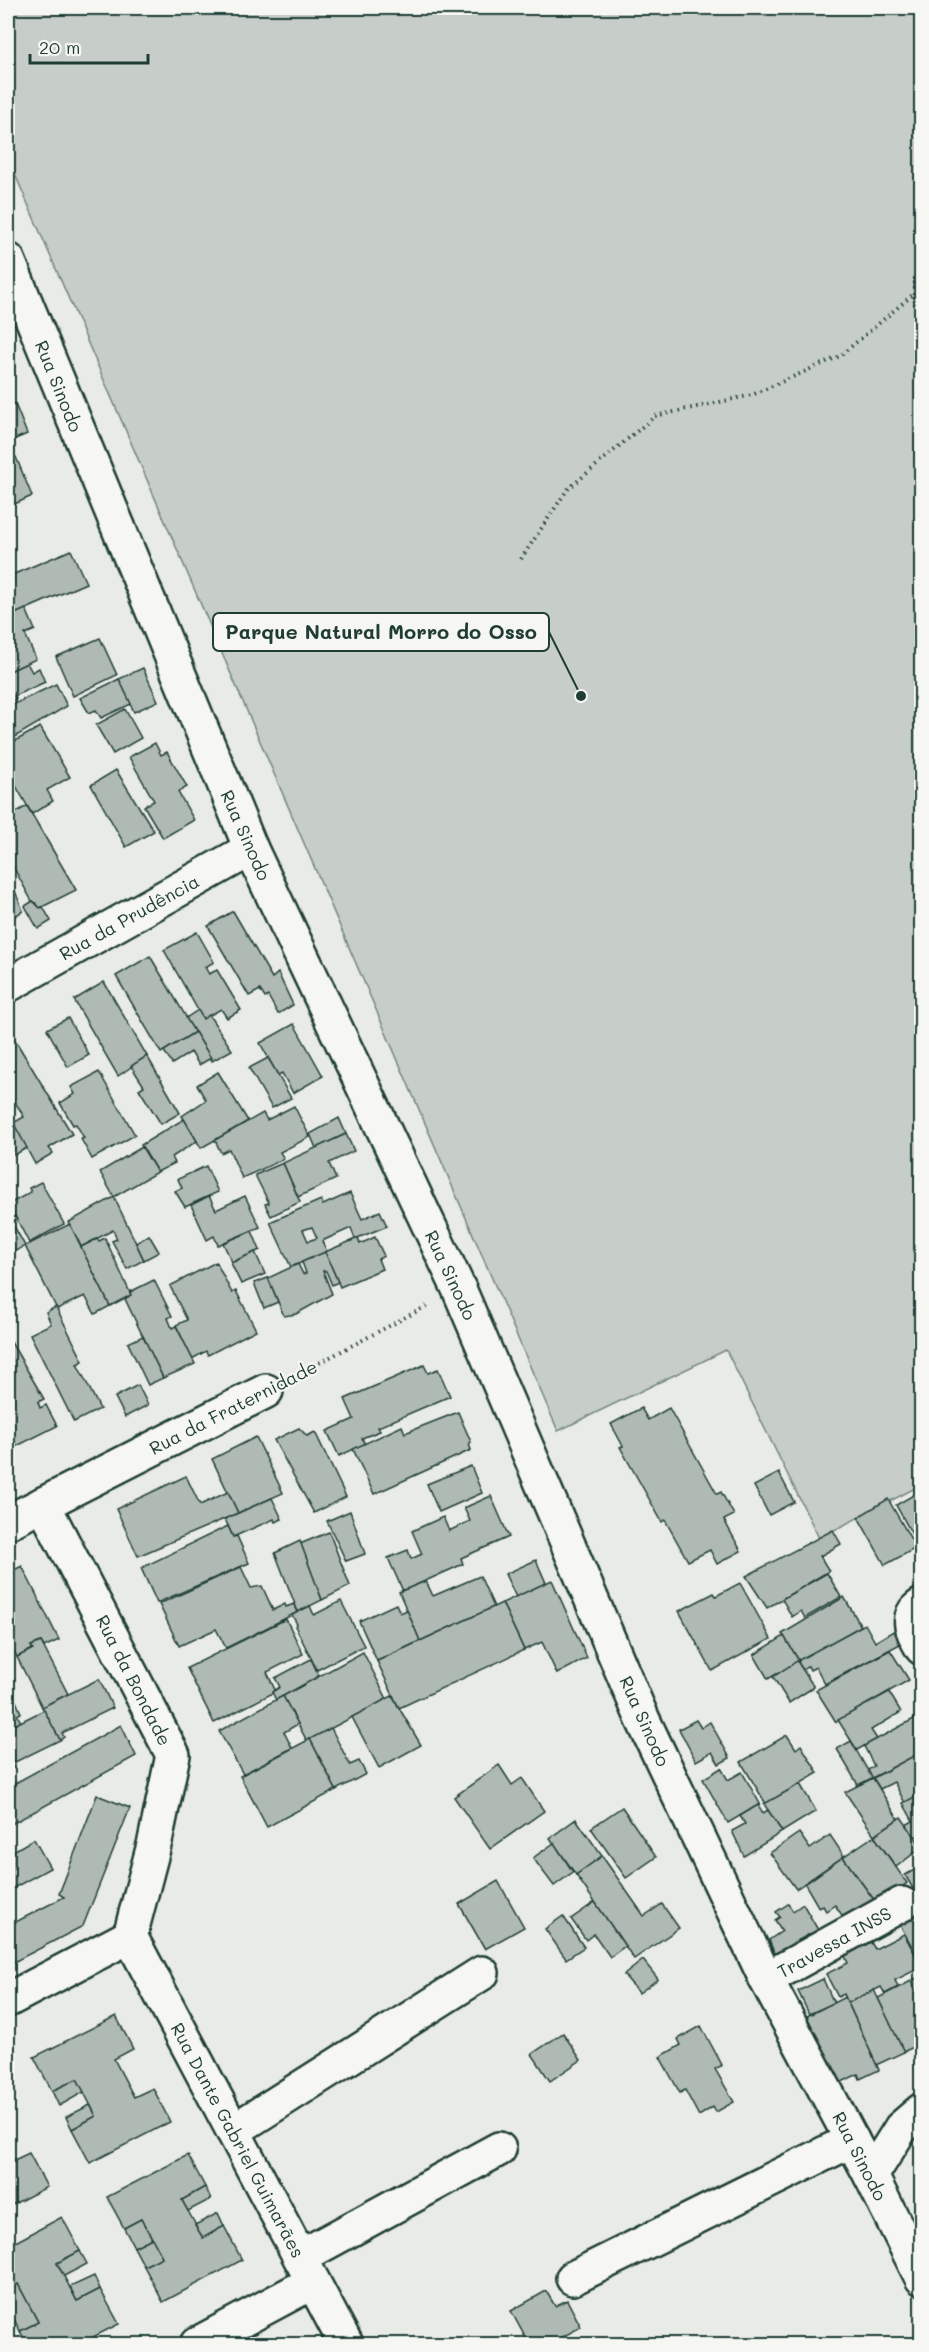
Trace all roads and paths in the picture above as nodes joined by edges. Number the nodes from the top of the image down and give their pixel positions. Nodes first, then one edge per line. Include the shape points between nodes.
1 (8, 260) edge
2 (921, 287) edge
3 (521, 559) dead end
4 (251, 849) junction
5 (8, 985) edge
6 (459, 1289) junction
7 (266, 1391) joint
8 (43, 1504) junction
9 (8, 1522) edge
10 (902, 1904) dead end
11 (130, 1936) junction
12 (482, 1973) dead end
13 (766, 1979) junction
14 (8, 2000) edge
15 (921, 2110) edge
16 (233, 2131) junction
17 (852, 2140) junction
18 (499, 2149) dead end
19 (871, 2176) junction
20 (306, 2269) junction
21 (921, 2277) edge
22 (573, 2278) dead end
23 (196, 2344) edge
24 (346, 2344) edge

1 - 4 street, Rua Sinodo
2 - 3 path via 840,356 752,395 655,416 567,490
4 - 5 street, Rua da Prudência
4 - 6 street, Rua Sinodo
6 - 7 path, Rua da Fraternidade
6 - 13 street, Rua Sinodo via 643,1720
7 - 8 street, Rua da Fraternidade
8 - 9 street, Rua da Fraternidade
8 - 11 street, Rua da Bondade via 173,1755
10 - 13 street, Travessa INSS
11 - 14 street
11 - 16 street, Rua Dante Gabriel Guimarães
12 - 16 street
13 - 17 street, Rua Sinodo
15 - 19 street via 901,2128
16 - 20 street, Rua Dante Gabriel Guimarães
17 - 19 street, Rua Sinodo
17 - 22 street
18 - 20 street
19 - 21 street, Rua Sinodo
20 - 23 street
20 - 24 street, Rua Dante Gabriel Guimarães

